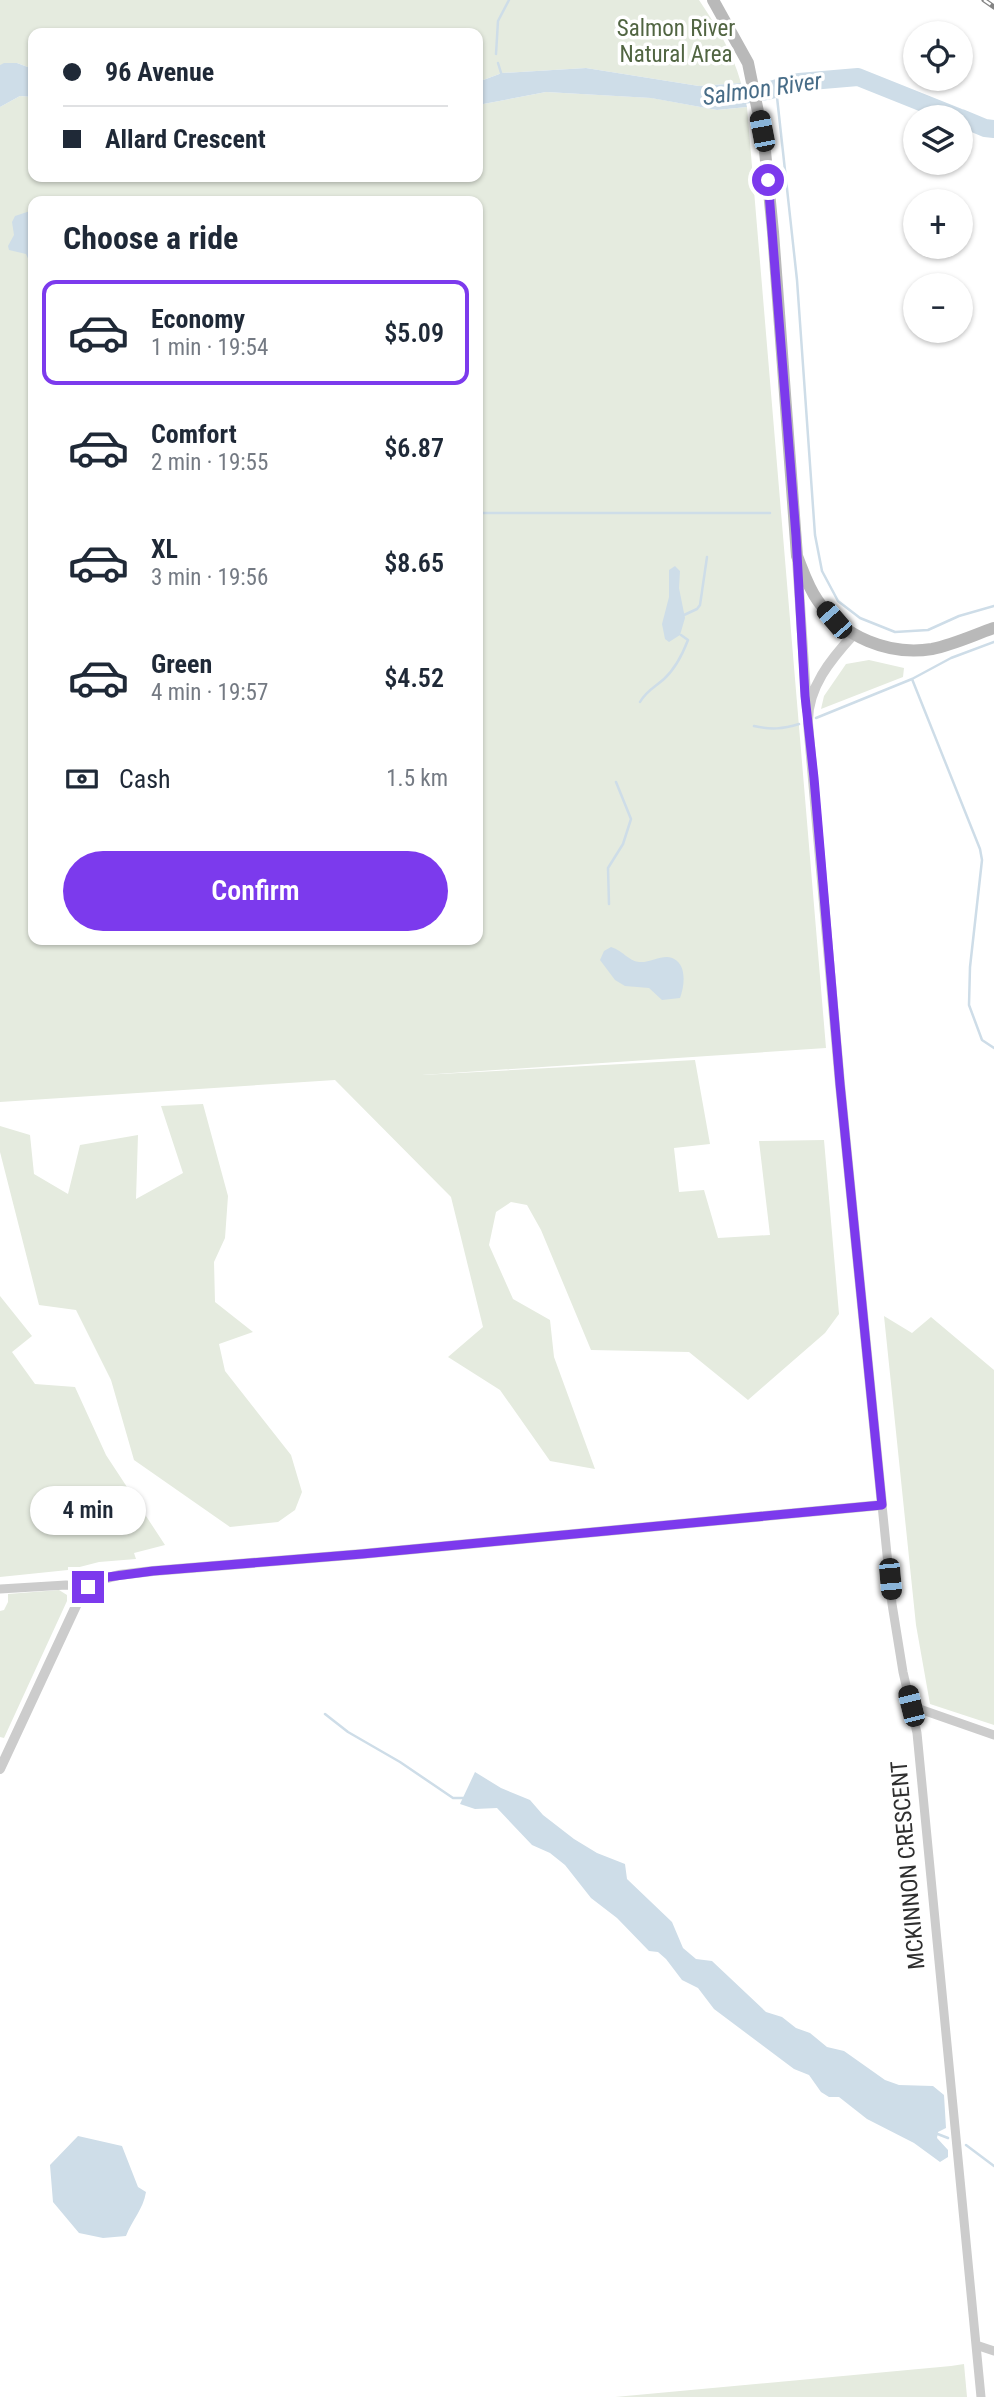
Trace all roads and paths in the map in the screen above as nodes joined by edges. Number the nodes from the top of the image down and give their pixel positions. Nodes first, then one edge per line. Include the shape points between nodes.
1 (713, 0) edge
2 (797, 556) junction
3 (994, 628) edge
4 (854, 634) junction
5 (808, 716) junction
6 (882, 1505) junction
7 (88, 1587) junction
8 (0, 1589) edge
9 (911, 1706) junction
10 (994, 1735) edge
11 (0, 1769) edge
12 (976, 2344) junction
13 (994, 2351) edge
14 (981, 2397) edge

1 - 2 main road via 750,72 762,131
2 - 4 main road via 818,602
2 - 5 street
3 - 4 main road via 940,648 918,650 888,647
4 - 5 street, MCKINNON CRESCENT via 823,671
5 - 6 street, MCKINNON CRESCENT
6 - 7 street via 153,1571 108,1577
6 - 9 street, MCKINNON CRESCENT via 892,1604
7 - 8 street
7 - 11 street
9 - 10 street
9 - 12 street, MCKINNON CRESCENT via 929,1847
12 - 13 street
12 - 14 street, MCKINNON CRESCENT

